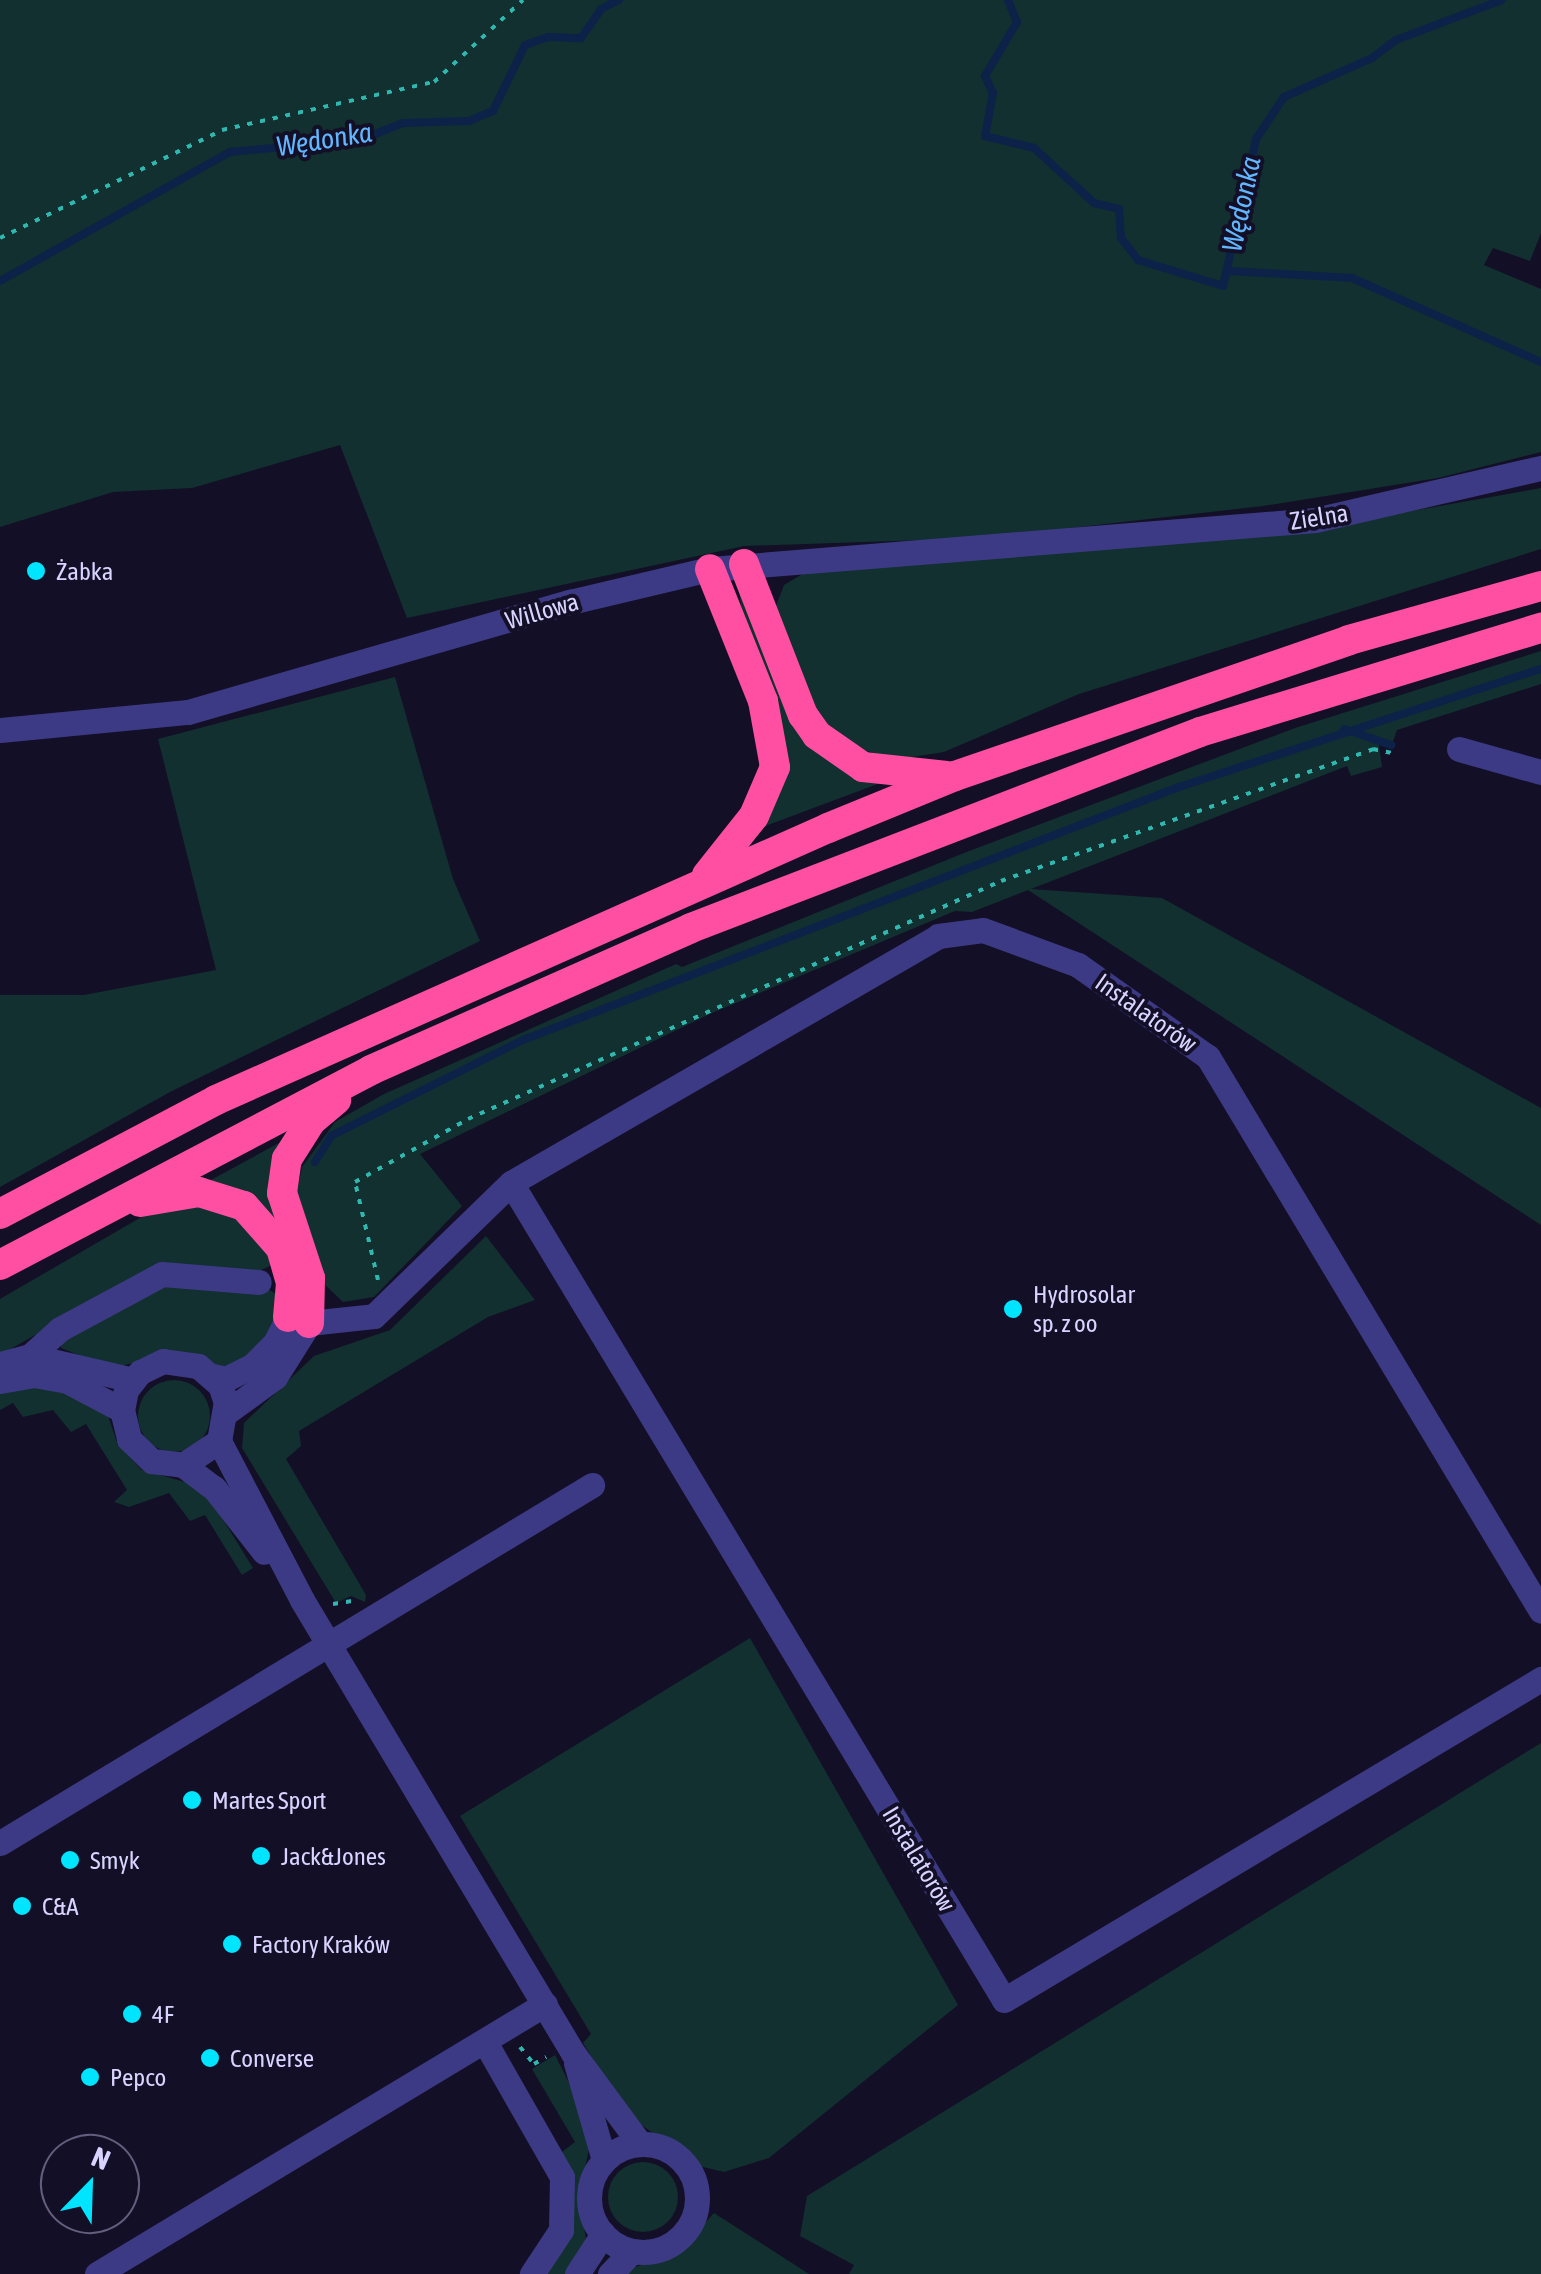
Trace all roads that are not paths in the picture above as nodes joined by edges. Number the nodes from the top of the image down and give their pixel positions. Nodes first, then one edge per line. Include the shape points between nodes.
1 (1541, 468) edge
2 (1093, 542) joint
3 (744, 564) junction
4 (710, 569) junction
5 (1541, 586) edge
6 (1541, 628) edge
7 (0, 730) edge
8 (1459, 748) dead end
9 (1541, 772) edge
10 (955, 776) junction
11 (702, 882) junction
12 (371, 1070) junction
13 (511, 1183) junction
14 (0, 1214) edge
15 (80, 1220) junction
16 (0, 1265) edge
17 (259, 1282) dead end
18 (299, 1320) junction
19 (30, 1356) junction
20 (0, 1364) edge
21 (213, 1376) junction
22 (133, 1380) junction
23 (0, 1381) edge
24 (122, 1410) junction
25 (227, 1412) junction
26 (219, 1442) junction
27 (183, 1464) junction
28 (592, 1485) dead end
29 (302, 1600) junction
30 (1541, 1611) edge
31 (329, 1645) junction
32 (1541, 1679) edge
33 (0, 1844) edge
34 (545, 2004) junction
35 (485, 2042) junction
36 (566, 2051) junction
37 (640, 2144) junction
38 (604, 2160) junction
39 (602, 2234) junction
40 (632, 2251) junction
41 (97, 2274) edge
42 (532, 2274) edge
43 (577, 2274) edge
44 (610, 2274) edge

1 - 2 street, Zielna via 1315,520
2 - 3 street, Willowa
3 - 4 street, Willowa
3 - 10 highway via 802,716 816,735 863,767
4 - 7 street, Willowa via 570,602 188,712
4 - 11 highway via 763,701 775,767 754,816
5 - 10 highway via 1349,640
6 - 12 highway via 1200,732 691,928
8 - 9 street
10 - 11 highway
11 - 14 highway via 216,1100
12 - 15 highway
12 - 18 highway via 311,1122 287,1159 282,1193 310,1278
13 - 18 street, Instalatorów via 382,1310 357,1322
13 - 30 street, Instalatorów via 938,936 982,930 1078,965 1208,1057
13 - 32 street, Instalatorów via 1004,2000
15 - 16 highway
15 - 18 highway via 168,1194 224,1196 258,1217 280,1248
17 - 19 street via 162,1274 60,1329
18 - 21 street via 252,1366 226,1379
18 - 25 street via 284,1366
19 - 20 street
19 - 22 street
21 - 22 street via 176,1360 153,1364
21 - 25 street
22 - 24 street
23 - 24 street via 67,1381
24 - 27 street via 139,1452
25 - 26 street
26 - 27 street
26 - 29 street
27 - 29 street via 214,1488
28 - 31 street
29 - 31 street
31 - 33 street
31 - 34 street
34 - 35 street
34 - 36 street
35 - 41 street
35 - 42 street via 562,2177 560,2230
36 - 37 street
36 - 38 street
37 - 38 street
37 - 40 street via 656,2145 684,2163 696,2208 666,2247
38 - 39 street via 589,2188
39 - 40 street
39 - 43 street
40 - 44 street

